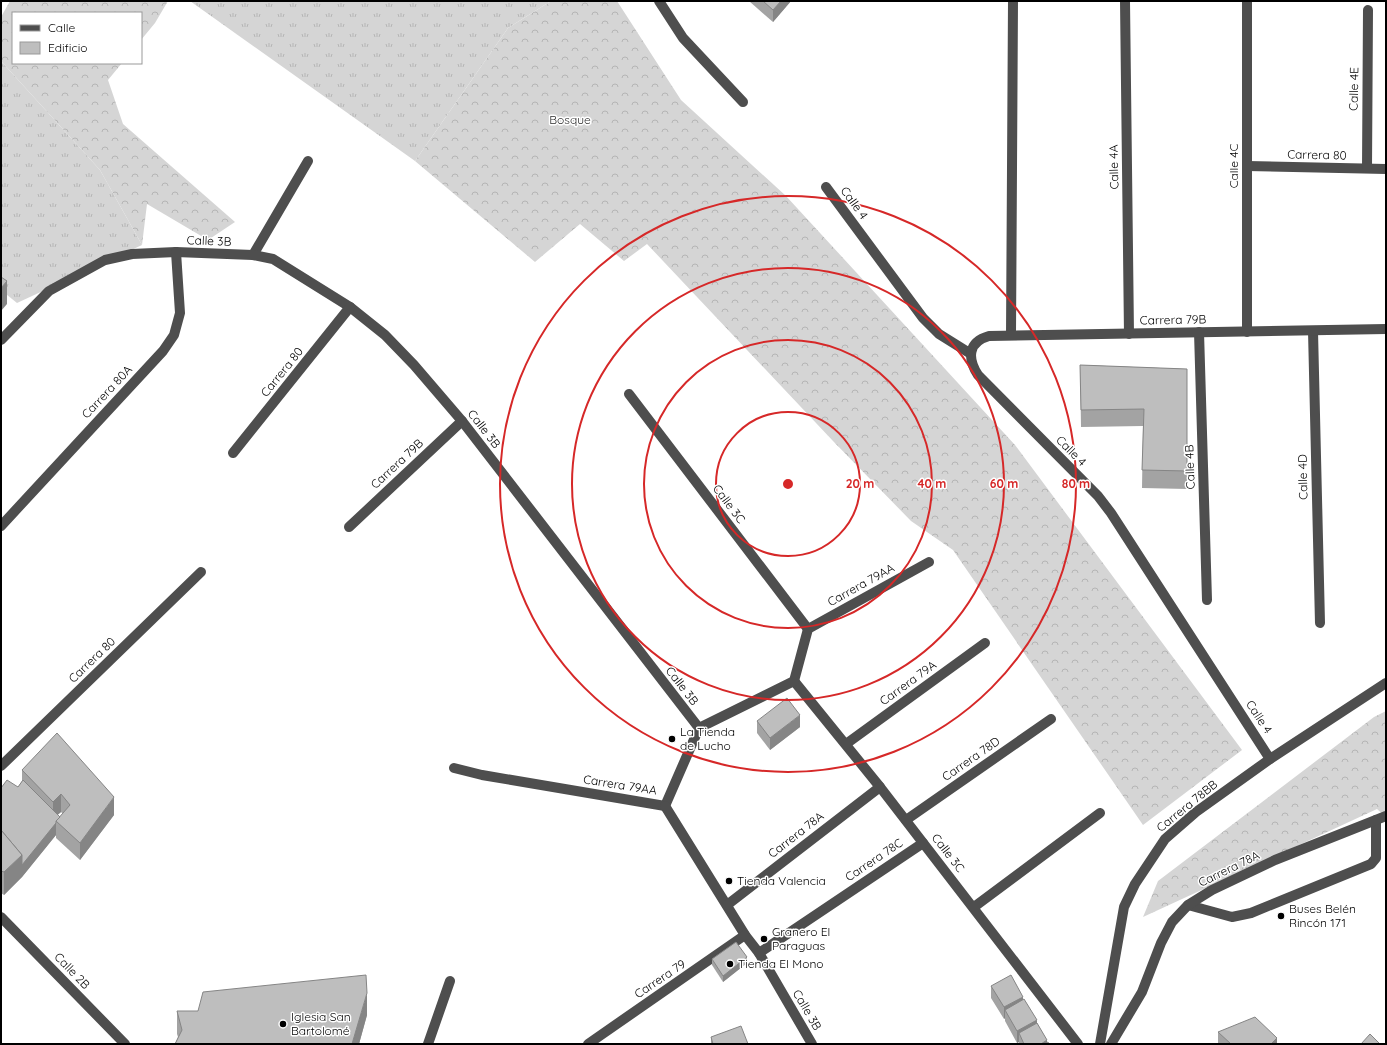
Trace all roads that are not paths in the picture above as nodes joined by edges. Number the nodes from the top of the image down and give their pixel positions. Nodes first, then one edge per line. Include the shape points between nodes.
1 (660, 1) edge
2 (1013, 1) edge
3 (1125, 1) edge
4 (1248, 1) edge
5 (1368, 10) dead end
6 (742, 102) dead end
7 (308, 161) dead end
8 (1247, 166) junction
9 (1367, 168) junction
10 (1386, 169) edge
11 (826, 187) dead end
12 (176, 252) junction
13 (253, 255) junction
14 (350, 307) junction
15 (1386, 329) edge
16 (1313, 331) junction
17 (1199, 332) junction
18 (1247, 332) junction
19 (1129, 334) junction
20 (1011, 335) junction
21 (1, 340) edge
22 (971, 354) junction
23 (629, 394) dead end
24 (462, 421) junction
25 (233, 453) dead end
26 (1, 526) edge
27 (349, 527) dead end
28 (929, 562) dead end
29 (201, 572) dead end
30 (1207, 600) dead end
31 (1320, 623) dead end
32 (808, 629) junction
33 (985, 643) dead end
34 (794, 681) junction
35 (1386, 683) edge
36 (1051, 719) dead end
37 (699, 728) junction
38 (846, 744) junction
39 (1270, 759) junction
40 (1, 766) edge
41 (454, 768) dead end
42 (880, 787) junction
43 (665, 806) junction
44 (1100, 813) dead end
45 (1386, 816) edge
46 (906, 820) junction
47 (1376, 820) junction
48 (923, 843) junction
49 (727, 905) junction
50 (1188, 905) junction
51 (974, 906) junction
52 (1, 916) edge
53 (746, 935) junction
54 (759, 953) junction
55 (450, 981) dead end
56 (125, 1044) edge
57 (428, 1044) edge
58 (588, 1044) edge
59 (812, 1044) edge
60 (1078, 1044) edge
61 (1100, 1044) edge
62 (1111, 1044) edge

1 - 6 street via 683,38
2 - 20 street
3 - 19 street, Calle 4A
4 - 8 street, Calle 4C
5 - 9 street, Calle 4E
7 - 13 street
8 - 9 street, Carrera 80
8 - 18 street, Calle 4C
9 - 10 street, Carrera 80
11 - 22 street, Calle 4 via 923,318 939,334
12 - 13 street, Calle 3B
12 - 21 street, Calle 3B via 132,254 105,260 50,291
12 - 26 street, Carrera 80A via 180,313 174,335 163,351
13 - 14 street, Calle 3B via 273,259
14 - 24 street, Calle 3B via 385,335
14 - 25 street, Carrera 80
15 - 16 street, Carrera 79B
16 - 18 street, Carrera 79B
16 - 31 street, Calle 4D
17 - 18 street, Carrera 79B
17 - 19 street, Carrera 79B
17 - 30 street, Calle 4B
19 - 20 street, Carrera 79B
20 - 22 street, Carrera 79B via 978,339
22 - 39 street, Calle 4 via 972,364 978,375 1098,496 1111,513
23 - 32 street, Calle 3C
24 - 27 street, Carrera 79B
24 - 37 street, Calle 3B
28 - 32 street, Carrera 79AA
29 - 40 street, Carrera 80
32 - 34 street
33 - 38 street, Carrera 79A
34 - 37 street
34 - 38 street, Calle 3C
35 - 39 street, Carrera 78BB
36 - 46 street, Carrera 78D
37 - 43 street, Carrera 79AA
38 - 42 street, Calle 3C
39 - 61 street, Carrera 78BB via 1196,812 1165,839 1134,884 1124,907 1119,929
41 - 43 street, Carrera 79AA
42 - 46 street, Calle 3C
42 - 49 street, Carrera 78A
43 - 49 street, Calle 3B
44 - 51 street
45 - 47 street, Carrera 78A
46 - 48 street, Calle 3C
47 - 50 street, Carrera 78A via 1275,860 1212,890
47 - 50 street via 1376,858 1371,864 1251,913 1232,917
48 - 51 street, Calle 3C
48 - 54 street, Carrera 78C
49 - 53 street, Calle 3B
50 - 62 street, Carrera 78A via 1172,922 1142,992
51 - 60 street, Calle 3C
52 - 56 street, Calle 2B
53 - 54 street, Calle 3B
53 - 58 street, Carrera 79
54 - 59 street, Calle 3B
55 - 57 street

